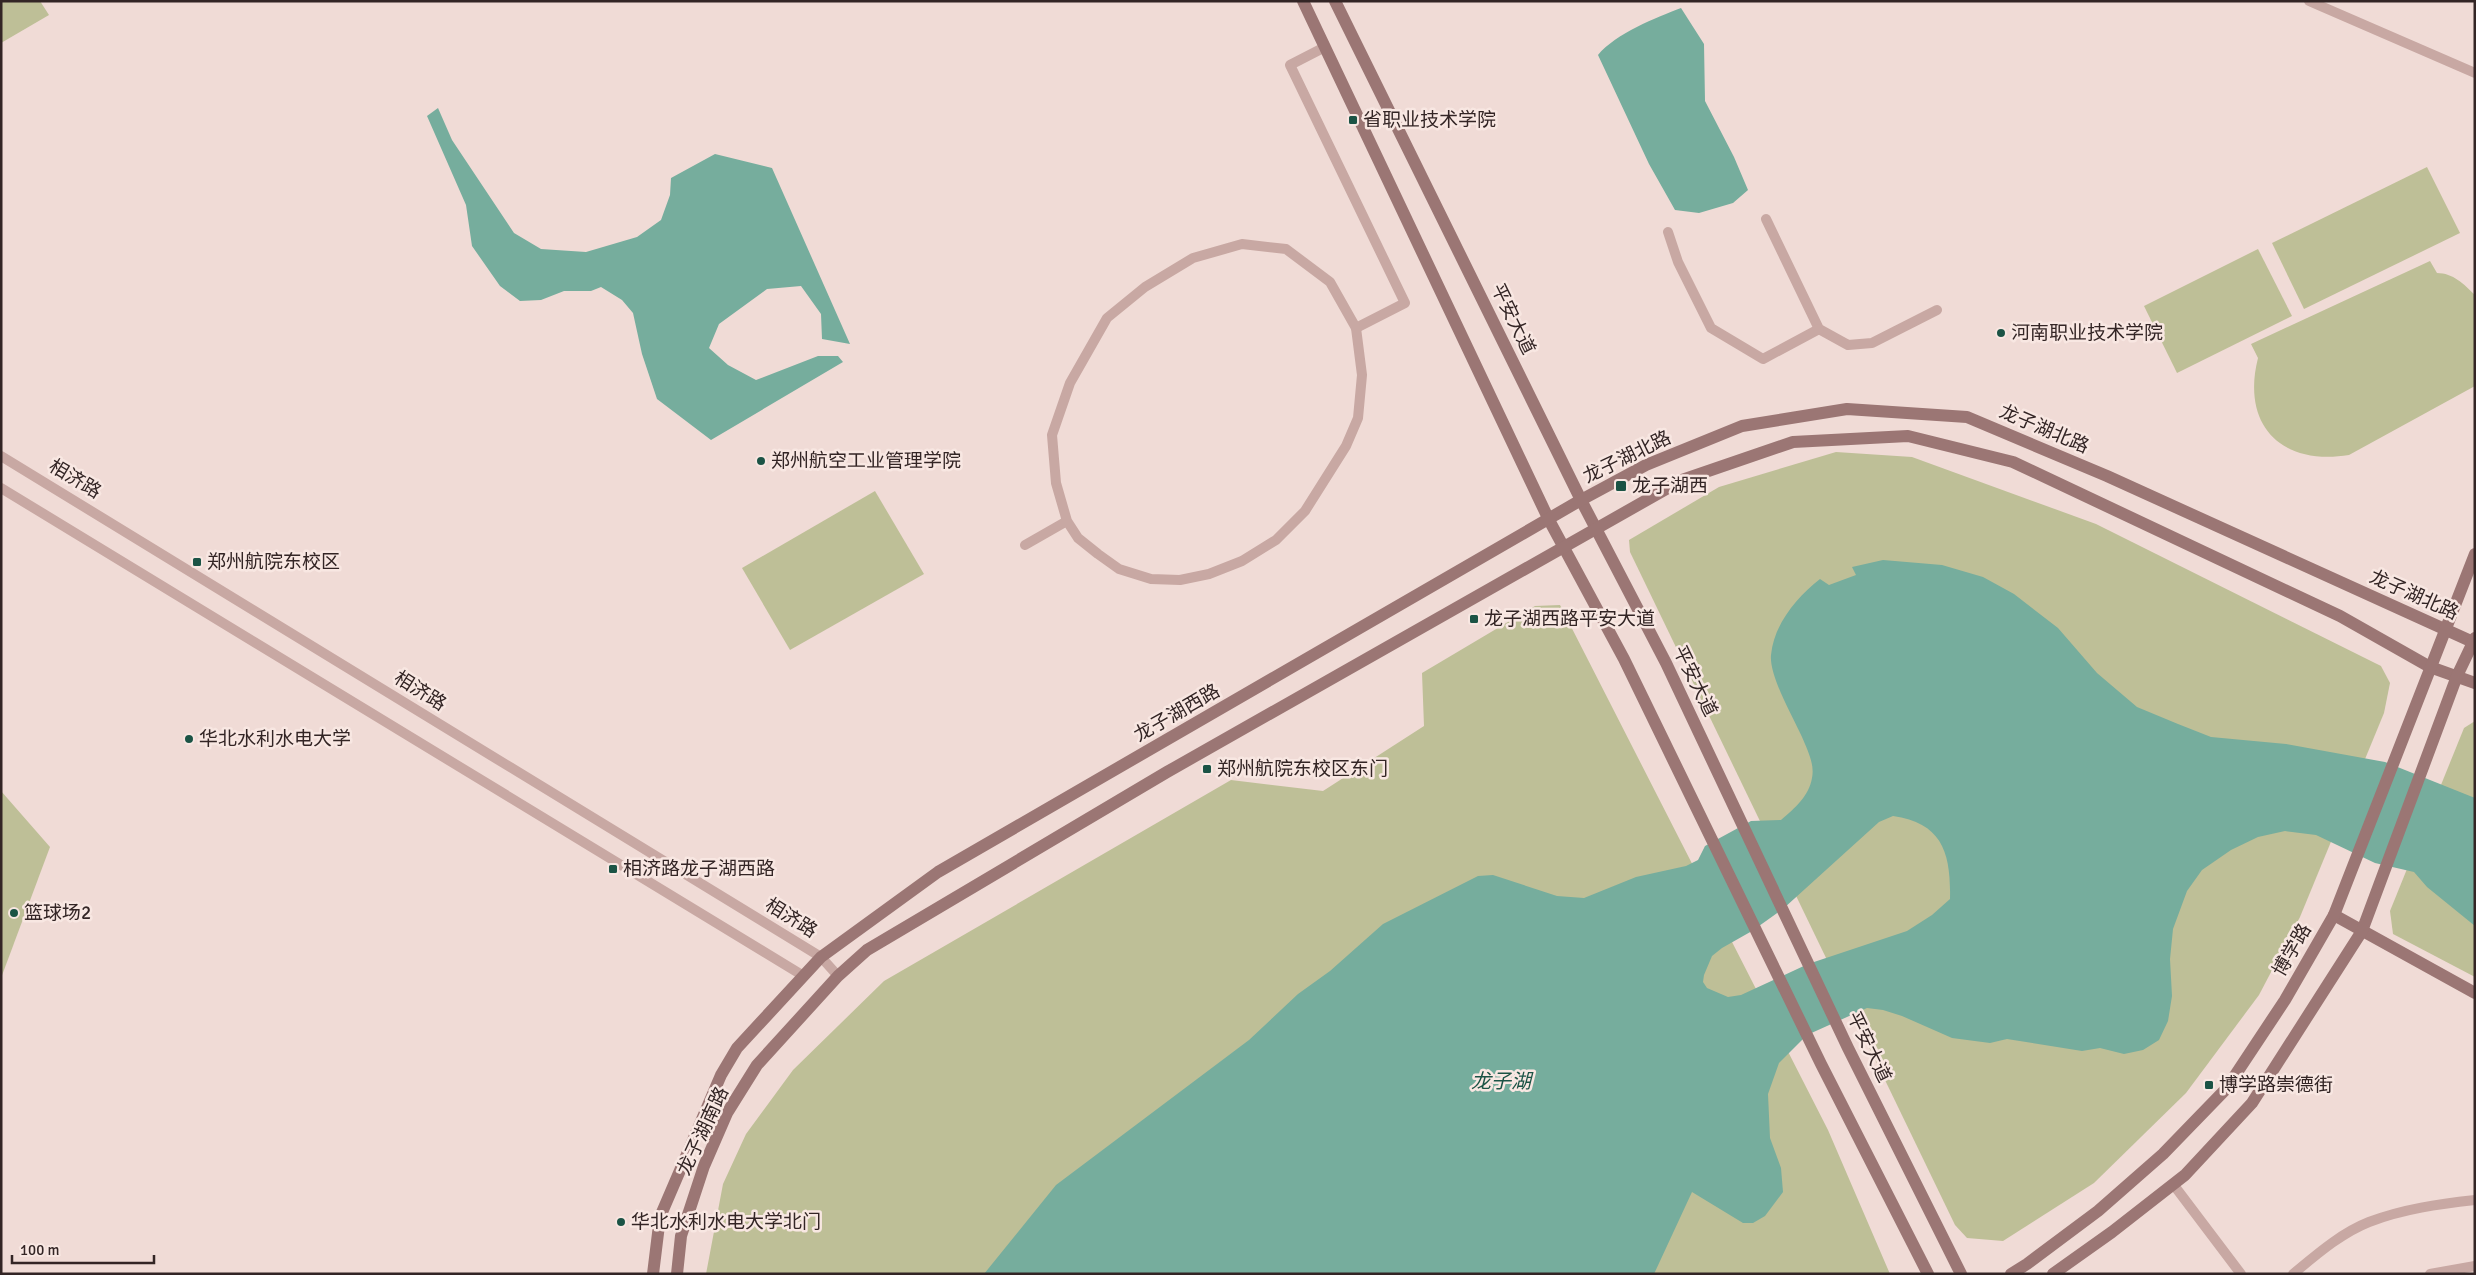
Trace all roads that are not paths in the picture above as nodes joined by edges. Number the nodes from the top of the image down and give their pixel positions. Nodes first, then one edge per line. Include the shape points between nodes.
1 (1303, 1) edge
2 (1334, 1) edge
3 (2308, 1) edge
4 (1325, 47) junction
5 (2475, 73) edge
6 (1766, 219) dead end
7 (1668, 232) dead end
8 (1937, 310) dead end
9 (1356, 328) junction
10 (1819, 329) junction
11 (1, 456) edge
12 (1, 488) edge
13 (1581, 500) junction
14 (1549, 520) junction
15 (1066, 521) junction
16 (1597, 529) junction
17 (1025, 546) dead end
18 (1563, 547) junction
19 (2475, 554) edge
20 (2446, 630) junction
21 (2474, 641) edge
22 (2430, 667) junction
23 (2457, 676) junction
24 (2475, 683) edge
25 (2334, 915) junction
26 (2362, 931) junction
27 (821, 957) junction
28 (802, 975) junction
29 (838, 976) junction
30 (2475, 992) edge
31 (2173, 1184) junction
32 (2475, 1200) edge
33 (2475, 1266) edge
34 (653, 1274) edge
35 (677, 1274) edge
36 (1928, 1274) edge
37 (1961, 1274) edge
38 (2010, 1274) edge
39 (2053, 1274) edge
40 (2241, 1274) edge
41 (2293, 1274) edge
42 (2430, 1274) edge

1 - 4 street
2 - 13 street, 平安大道
3 - 5 street
4 - 9 street via 1290,65 1404,303
4 - 14 street
6 - 10 street
7 - 10 street via 1678,262 1712,328 1763,358
8 - 10 street via 1872,343 1848,345
9 - 15 street via 1362,375 1358,418 1346,446 1305,511 1276,540 1209,574 1180,580 1151,579 1119,569 1078,538
9 - 15 street via 1330,282 1286,249 1242,244 1193,258 1145,286 1107,318 1070,383 1052,435 1056,483
11 - 27 street, 相济路
12 - 28 street
13 - 14 street, 龙子湖西路
13 - 16 street, 平安大道
13 - 20 street, 龙子湖北路 via 1646,465 1742,426 1847,409 1967,417 2107,476
14 - 18 street
14 - 27 street, 龙子湖西路 via 938,872
15 - 17 street
16 - 18 street
16 - 22 street via 1682,480 1793,442 1908,436 2013,462 2340,616
16 - 37 street, 平安大道 via 1666,663 1848,1048
18 - 29 street via 1166,772 867,950
18 - 36 street via 1624,659 1821,1064
19 - 20 street, 博学路
20 - 21 street, 龙子湖北路
20 - 22 street, 博学路
21 - 23 street
22 - 23 street
22 - 25 street, 博学路
23 - 24 street
23 - 26 street
25 - 26 street
25 - 38 street, 博学路 via 2285,1000 2226,1089 2163,1154 2098,1211
26 - 30 street
26 - 31 street via 2252,1103
27 - 28 street, 龙子湖西路
27 - 29 street, 相济路
28 - 34 street, 龙子湖南路 via 737,1048 721,1075 660,1217
29 - 35 street, 龙子湖南路 via 757,1065 727,1112 704,1166 681,1236
31 - 39 street
31 - 40 street
32 - 41 street via 2416,1208 2368,1222 2327,1246
33 - 42 street

